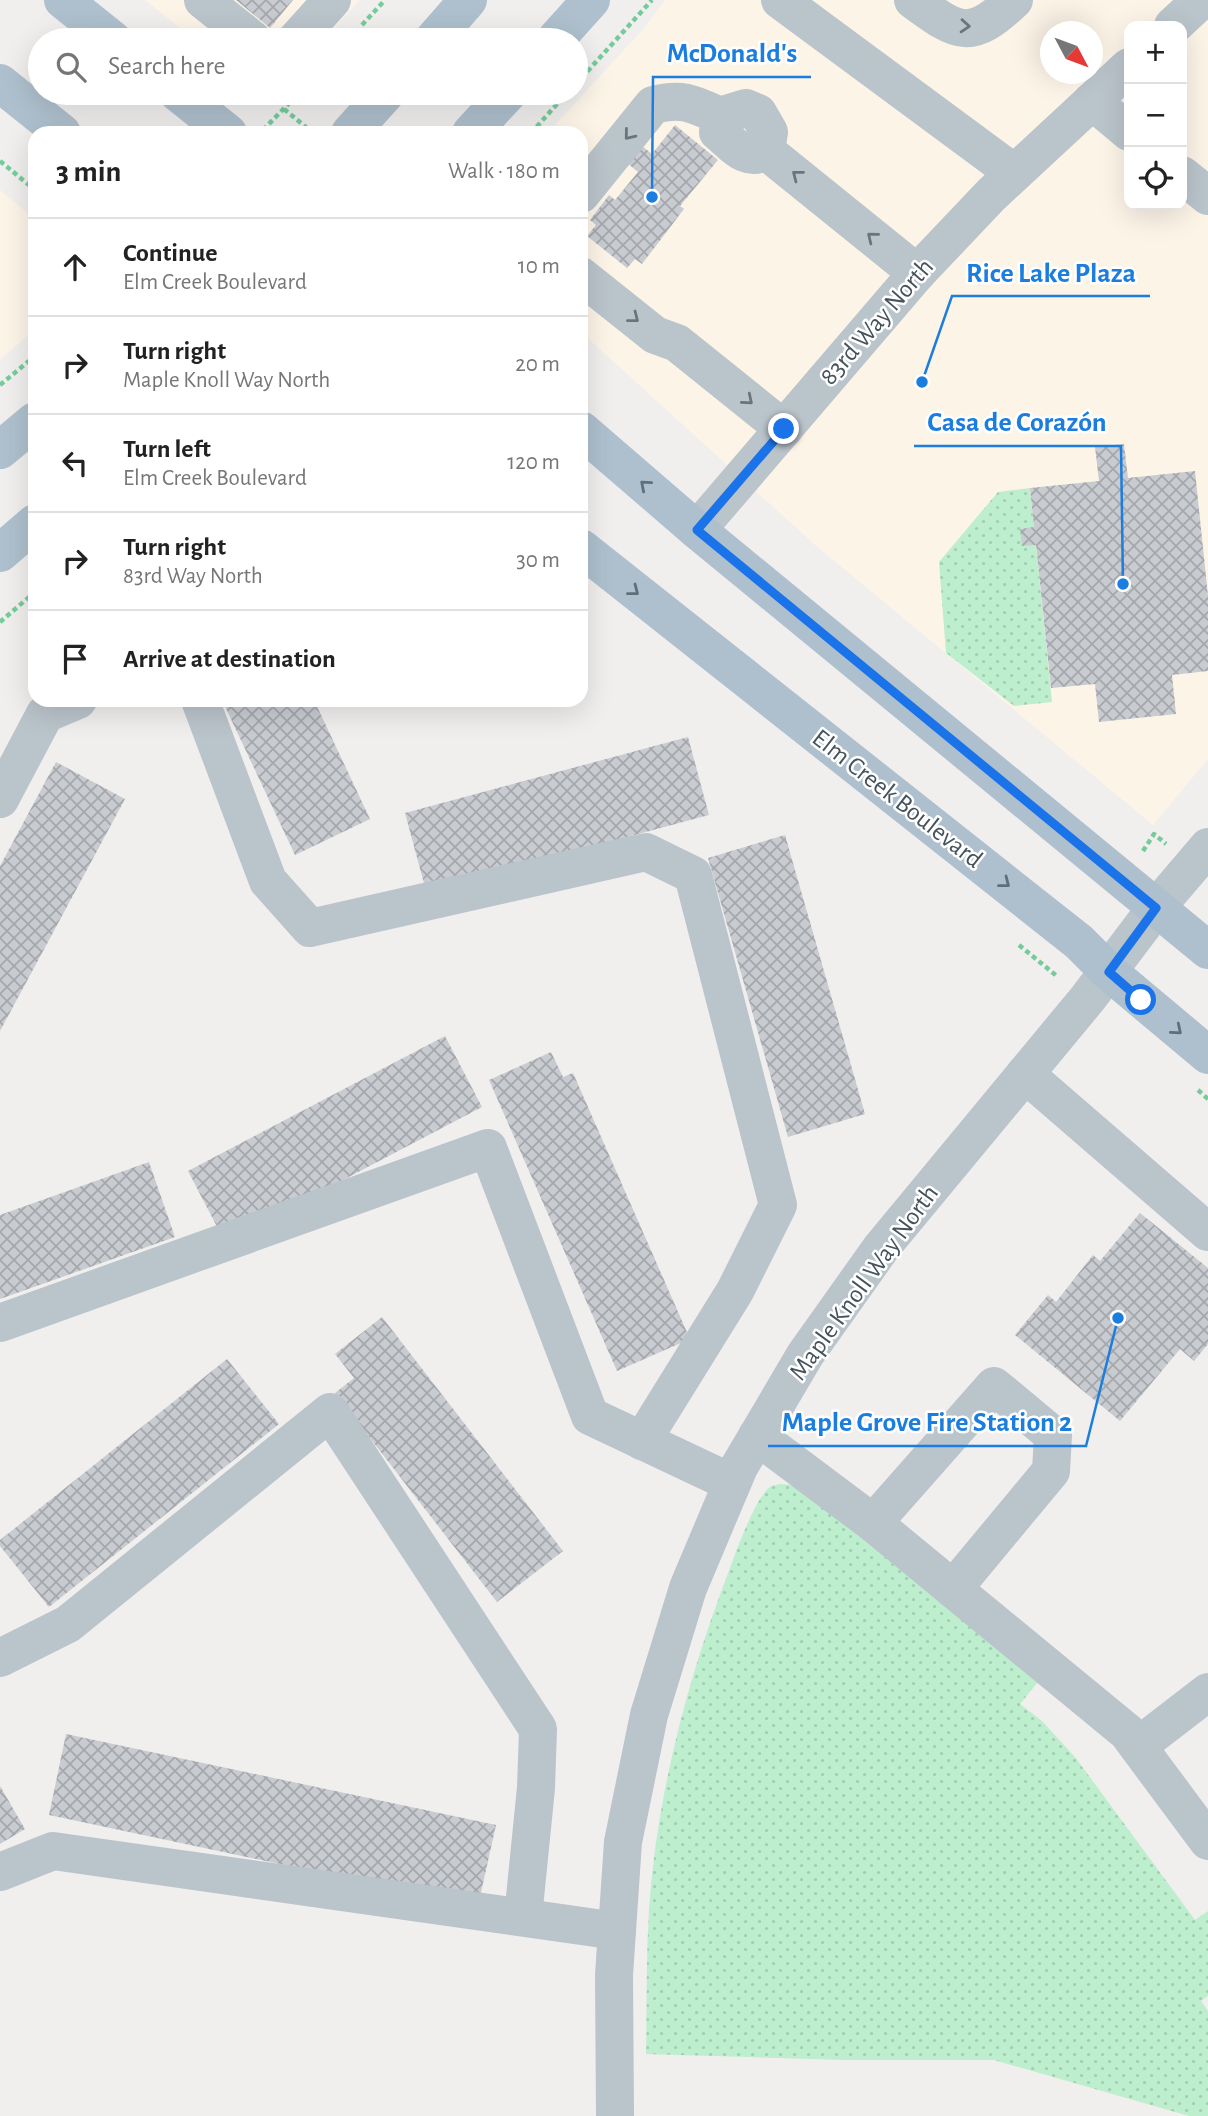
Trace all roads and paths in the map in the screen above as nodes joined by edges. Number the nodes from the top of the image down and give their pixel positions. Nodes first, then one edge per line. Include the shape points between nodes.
1 (63, 0) edge
2 (203, 0) edge
3 (332, 0) edge
4 (385, 0) edge
5 (468, 0) edge
6 (591, 0) edge
7 (652, 0) edge
8 (780, 0) edge
9 (913, 0) edge
10 (1014, 0) edge
11 (1201, 0) edge
12 (1178, 21) edge
13 (98, 28) edge
14 (238, 28) edge
15 (307, 28) edge
16 (359, 28) edge
17 (444, 28) edge
18 (566, 28) edge
19 (588, 71) edge
20 (1124, 71) edge
21 (0, 83) edge
22 (1091, 101) junction
23 (193, 105) edge
24 (288, 105) edge
25 (375, 105) edge
26 (497, 105) edge
27 (556, 105) edge
28 (284, 109) junction
29 (53, 126) edge
30 (219, 126) edge
31 (268, 126) edge
32 (305, 126) edge
33 (356, 126) edge
34 (477, 126) edge
35 (537, 126) edge
36 (1124, 128) edge
37 (0, 161) edge
38 (1014, 173) junction
39 (1187, 179) edge
40 (28, 184) edge
41 (588, 185) edge
42 (1208, 196) edge
43 (917, 273) junction
44 (588, 282) edge
45 (28, 362) edge
46 (0, 385) edge
47 (28, 427) edge
48 (784, 429) junction
49 (588, 436) edge
50 (0, 450) edge
51 (28, 529) edge
52 (697, 530) junction
53 (0, 552) edge
54 (588, 554) edge
55 (28, 598) edge
56 (0, 622) edge
57 (63, 707) edge
58 (203, 707) edge
59 (0, 799) edge
60 (1208, 847) edge
61 (1156, 908) junction
62 (1208, 950) edge
63 (1109, 972) junction
64 (1208, 1055) edge
65 (1024, 1074) junction
66 (1208, 1232) edge
67 (0, 1323) edge
68 (757, 1436) junction
69 (642, 1441) junction
70 (732, 1483) junction
71 (873, 1522) junction
72 (954, 1589) junction
73 (0, 1658) edge
74 (1208, 1692) edge
75 (1138, 1746) junction
76 (1208, 1841) edge
77 (0, 1872) edge
78 (523, 1917) junction
79 (617, 1931) junction
80 (615, 2116) edge

1 - 13 main road
2 - 14 street
3 - 15 street
4 - 16 path
5 - 17 main road
6 - 18 main road
7 - 19 path
8 - 38 street
9 -> 10 street via 954,26 971,29 993,20
11 - 12 street
20 - 22 street, 83rd Way North
21 - 29 main road
22 - 36 street
22 - 38 street, 83rd Way North
23 - 30 main road
24 - 28 path
25 - 33 main road
26 - 34 main road
27 - 35 path
28 - 31 path
28 - 32 path
37 - 40 path
38 - 43 street, 83rd Way North
39 - 42 street
43 -> 41 street via 766,151 769,132 758,113 746,108 720,117 685,101 653,105
43 - 48 street, 83rd Way North
44 -> 48 street via 655,335 677,343
45 - 46 path
47 - 50 main road
48 - 52 street, 83rd Way North
52 -> 49 main road
51 - 53 main road
52 - 61 main road
54 -> 63 main road, Elm Creek Boulevard via 1068,933
55 - 56 path
57 - 59 street via 45,715
58 - 69 street via 268,881 310,928 646,852 693,875 778,1205 735,1291
60 - 61 street, Maple Knoll Way North
61 - 62 main road
61 - 63 street, Maple Knoll Way North
63 -> 64 main road, Elm Creek Boulevard
63 - 65 street, Maple Knoll Way North
65 - 66 street
65 - 68 street, Maple Knoll Way North via 881,1248 805,1355
67 - 69 street via 488,1148 590,1416
68 - 70 street, Maple Knoll Way North
68 - 71 street
69 - 70 street
70 - 79 street, Maple Knoll Way North via 688,1588 649,1715 623,1842
71 - 72 street
71 - 72 street via 994,1386 1004,1394 1053,1435 1051,1471
72 - 75 street via 1127,1732
73 - 78 street via 68,1624 330,1412 538,1729
74 - 75 street
75 - 76 street
77 - 78 street via 53,1851
78 - 79 street
79 - 80 street, Maple Knoll Way North

